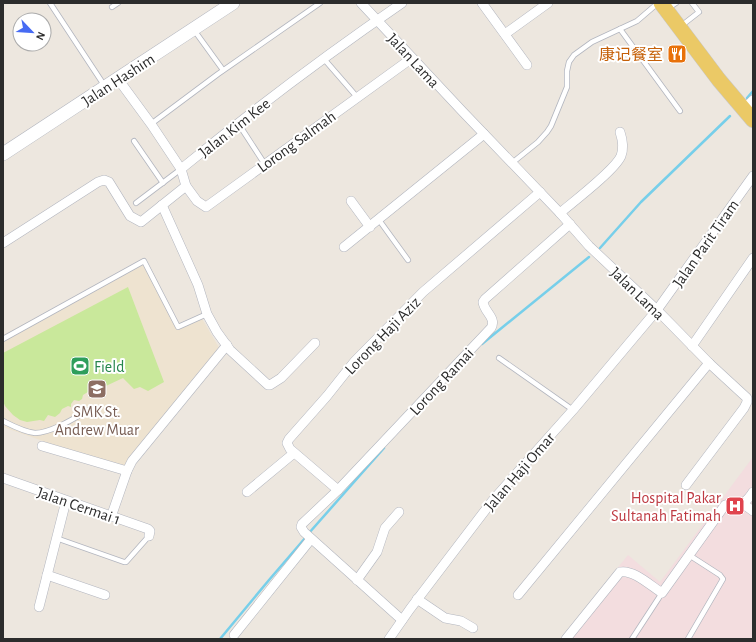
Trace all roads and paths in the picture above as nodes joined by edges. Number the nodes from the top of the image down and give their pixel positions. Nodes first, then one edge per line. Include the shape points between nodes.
1 (50, 3) edge
2 (118, 3) edge
3 (233, 3) edge
4 (320, 3) edge
5 (361, 3) edge
6 (402, 3) edge
7 (482, 3) edge
8 (548, 3) edge
9 (692, 3) edge
10 (665, 5) edge
11 (112, 7) dead end
12 (377, 20) junction
13 (680, 27) junction
14 (620, 28) junction
15 (194, 29) junction
16 (505, 34) junction
17 (412, 58) junction
18 (324, 59) junction
19 (527, 65) dead end
20 (223, 70) junction
21 (118, 79) junction
22 (105, 87) junction
23 (357, 97) junction
24 (750, 110) edge
25 (680, 111) dead end
26 (237, 123) junction
27 (151, 124) junction
28 (620, 132) dead end
29 (484, 134) junction
30 (134, 141) dead end
31 (3, 154) edge
32 (512, 163) junction
33 (264, 164) junction
34 (181, 169) junction
35 (753, 176) edge
36 (163, 183) junction
37 (186, 186) junction
38 (540, 192) junction
39 (351, 201) dead end
40 (136, 204) dead end
41 (162, 205) junction
42 (560, 213) junction
43 (379, 220) junction
44 (570, 224) junction
45 (370, 227) junction
46 (3, 243) edge
47 (344, 248) dead end
48 (753, 258) edge
49 (408, 260) dead end
50 (657, 310) junction
51 (207, 314) junction
52 (3, 338) edge
53 (314, 343) dead end
54 (227, 345) junction
55 (692, 346) junction
56 (499, 358) dead end
57 (710, 363) junction
58 (92, 408) dead end
59 (573, 410) junction
60 (3, 421) edge
61 (42, 446) dead end
62 (294, 453) junction
63 (127, 471) junction
64 (3, 478) edge
65 (686, 485) dead end
66 (338, 490) junction
67 (247, 492) dead end
68 (753, 492) edge
69 (66, 501) junction
70 (742, 503) junction
71 (753, 511) edge
72 (399, 512) dead end
73 (111, 517) junction
74 (149, 536) joint
75 (308, 536) junction
76 (56, 538) junction
77 (689, 555) junction
78 (47, 575) junction
79 (357, 580) junction
80 (662, 593) junction
81 (105, 595) dead end
82 (518, 595) dead end
83 (417, 599) junction
84 (39, 607) dead end
85 (402, 620) junction
86 (472, 628) dead end
87 (234, 635) dead end
88 (389, 639) edge
89 (566, 639) edge
90 (632, 639) edge
91 (688, 639) edge

1 - 22 lane
2 - 11 lane
3 - 15 street, Jalan Hashim
4 - 20 lane
5 - 12 street, Jalan Lama
6 - 12 street, Jalan Kim Kee
7 - 16 street
8 - 16 street
9 - 13 lane via 699,12
10 - 13 main road
10 - 14 lane
12 - 17 street, Jalan Lama
12 - 18 street, Jalan Kim Kee
13 - 24 main road via 719,80
14 - 25 lane
14 - 32 lane via 592,42 574,55 567,71 567,87 551,126 538,142
15 - 20 lane
15 - 21 street, Jalan Hashim
16 - 19 street
17 - 23 street, Lorong Salmah
17 - 29 street, Jalan Lama
18 - 23 lane
18 - 26 street, Jalan Kim Kee
20 - 27 lane
21 - 22 street, Jalan Hashim
21 - 27 street
22 - 31 street, Jalan Hashim
23 - 33 street, Lorong Salmah
26 - 33 lane
26 - 34 street, Jalan Kim Kee
27 - 34 street
28 - 42 street via 624,143 616,164
29 - 32 street, Jalan Lama
29 - 43 street
30 - 36 lane
32 - 38 street, Jalan Lama
33 - 37 street, Lorong Salmah via 208,207 197,201
34 - 36 lane
34 - 37 street
35 - 50 street, Jalan Parit Tiram
36 - 40 lane
37 - 41 street
38 - 42 street, Jalan Lama
38 - 62 street, Lorong Haji Aziz via 424,292 354,362 289,438 288,446
39 - 45 street
41 - 46 street via 141,222 130,216 108,182 104,180
41 - 51 street via 198,285
42 - 44 street, Jalan Lama
43 - 45 street
43 - 49 lane
44 - 50 street, Jalan Lama via 589,246
44 - 66 street, Lorong Ramai via 485,299 484,306 493,324 490,328
45 - 47 street
48 - 55 street
50 - 55 street, Jalan Lama
50 - 59 street, Jalan Haji Omar
51 - 52 lane via 178,327 144,261
51 - 54 street
53 - 54 street via 281,378 269,386
54 - 63 street via 136,456
55 - 57 street, Jalan Lama
56 - 59 lane
57 - 65 street, Jalan Lama via 746,398 747,402
57 - 82 street
58 - 60 lane via 69,422 36,433 21,430
59 - 83 street, Jalan Haji Omar via 493,500
61 - 63 street
62 - 66 street
62 - 67 street
63 - 73 street
64 - 69 street, Jalan Cermai 1
66 - 75 street, Lorong Ramai via 302,524 301,527
68 - 70 street
69 - 73 street, Jalan Cermai 1
69 - 76 street
70 - 71 street
70 - 77 street via 725,505
72 - 79 street via 385,528 377,552
73 - 74 street, Jalan Cermai 1 via 148,529
74 - 76 lane via 126,562
75 - 79 street
75 - 87 street
76 - 78 street
77 - 80 street
77 - 91 lane via 718,573 723,579
78 - 81 street
78 - 84 street
79 - 85 street
80 - 89 street via 632,573 620,572
80 - 90 lane
83 - 85 street, Jalan Haji Omar
83 - 86 street via 445,618 461,621
85 - 88 street, Jalan Haji Omar

